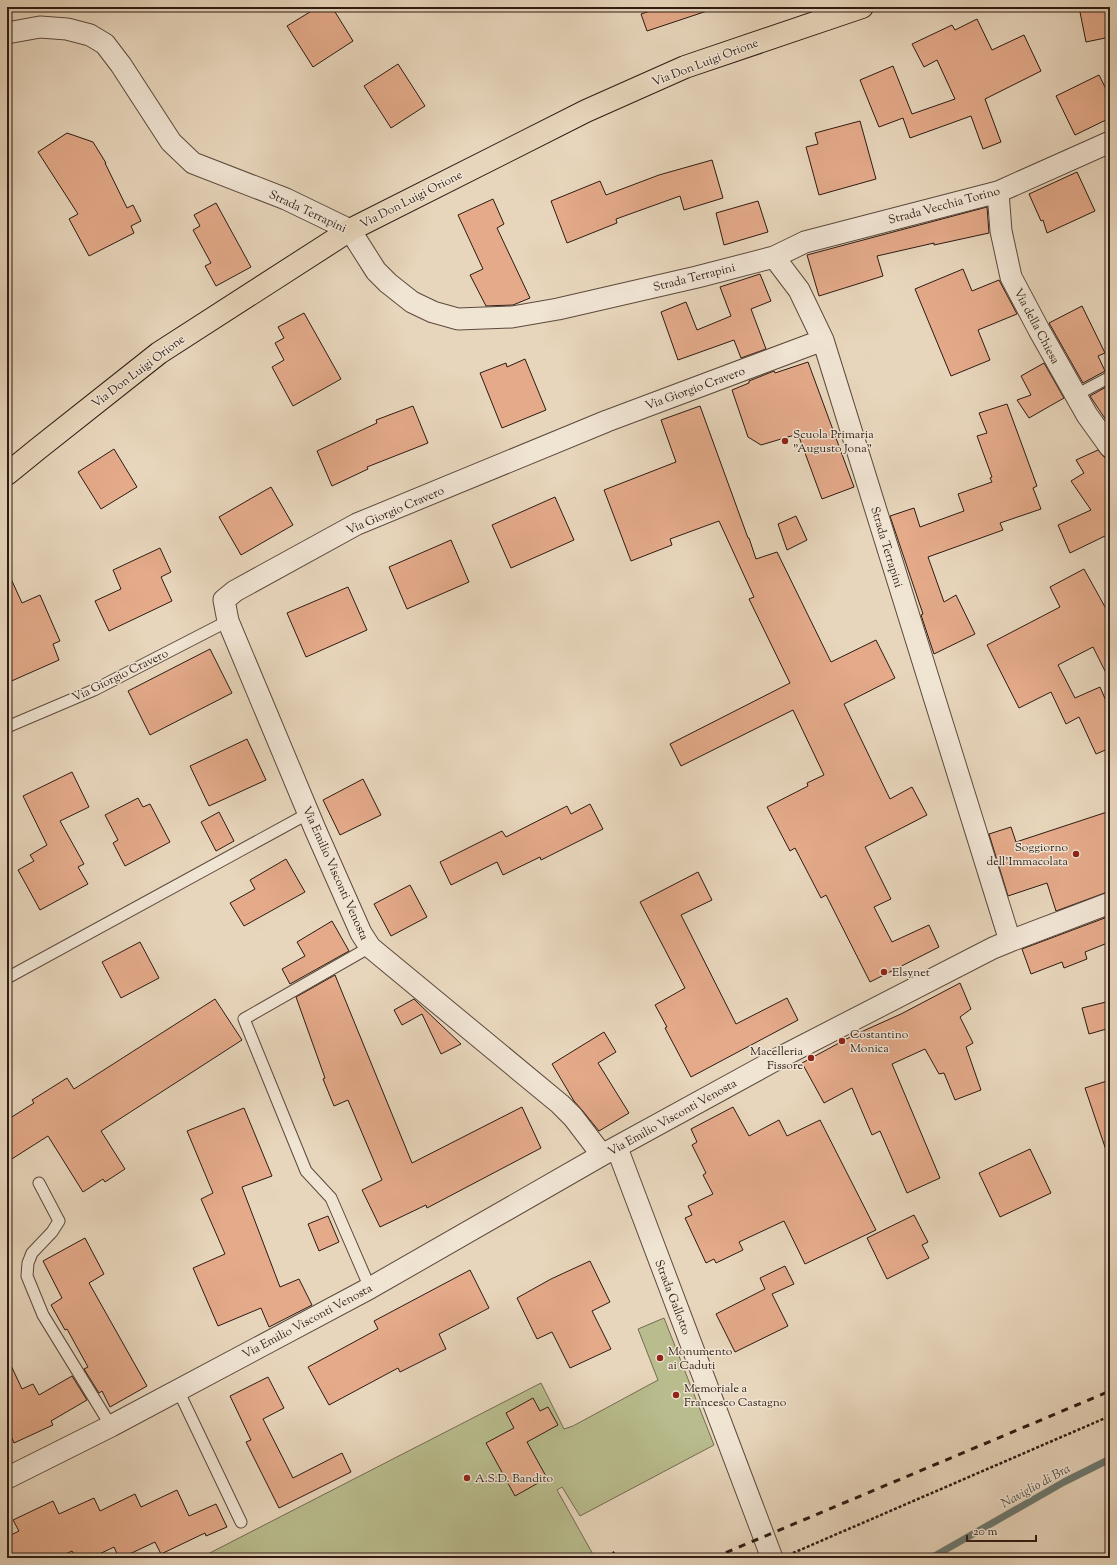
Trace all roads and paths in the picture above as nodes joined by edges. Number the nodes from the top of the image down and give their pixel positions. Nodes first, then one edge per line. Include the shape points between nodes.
1 (862, 7) edge
2 (7, 33) edge
3 (1110, 142) edge
4 (998, 192) junction
5 (350, 230) junction
6 (774, 257) junction
7 (823, 340) junction
8 (1110, 377) edge
9 (1076, 395) junction
10 (1110, 447) edge
11 (7, 474) edge
12 (228, 621) junction
13 (7, 727) edge
14 (308, 813) junction
15 (1110, 903) edge
16 (1010, 941) junction
17 (370, 948) junction
18 (7, 978) edge
19 (609, 1152) junction
20 (39, 1183) dead end
21 (370, 1288) junction
22 (178, 1390) junction
23 (1110, 1416) edge
24 (111, 1426) junction
25 (7, 1478) edge
26 (241, 1522) dead end
27 (615, 1551) dead end
28 (781, 1556) edge
29 (609, 1558) edge

1 - 5 main road, Via Don Luigi Orione via 685,67 586,111
2 - 5 street, Strada Terrapini via 40,26 90,35 105,44 171,142 193,163 286,199
3 - 4 street, Strada Vecchia Torino
4 - 6 street, Strada Vecchia Torino via 805,242
4 - 9 street, Via della Chiesa via 1001,231 1011,277
5 - 6 street, Strada Terrapini via 376,271 388,283 412,302 433,312 458,319 512,317 558,309
5 - 11 main road, Via Don Luigi Orione via 158,353
6 - 7 street, Strada Terrapini via 799,290
7 - 12 street, Via Giorgio Cravero via 607,421 357,524 235,590 224,600
7 - 16 street, Strada Terrapini
8 - 9 lane
9 - 10 street, Via della Chiesa
12 - 13 lane, Via Giorgio Cravero via 94,690
12 - 14 street, Via Emilio Visconti Venosta
14 - 17 street, Via Emilio Visconti Venosta
14 - 18 lane
15 - 16 street, Via Emilio Visconti Venosta
16 - 19 street, Via Emilio Visconti Venosta via 781,1057
17 - 19 street, Via Emilio Visconti Venosta via 560,1104
17 - 21 lane via 244,1019 306,1171 331,1198
19 - 21 street, Via Emilio Visconti Venosta
19 - 28 street, Strada Gallotto
20 - 24 lane via 59,1221 32,1253 27,1276 43,1314
21 - 22 street, Via Emilio Visconti Venosta
22 - 24 street, Via Emilio Visconti Venosta
22 - 26 lane
23 - 28 path
24 - 25 street, Via Emilio Visconti Venosta
27 - 29 path

